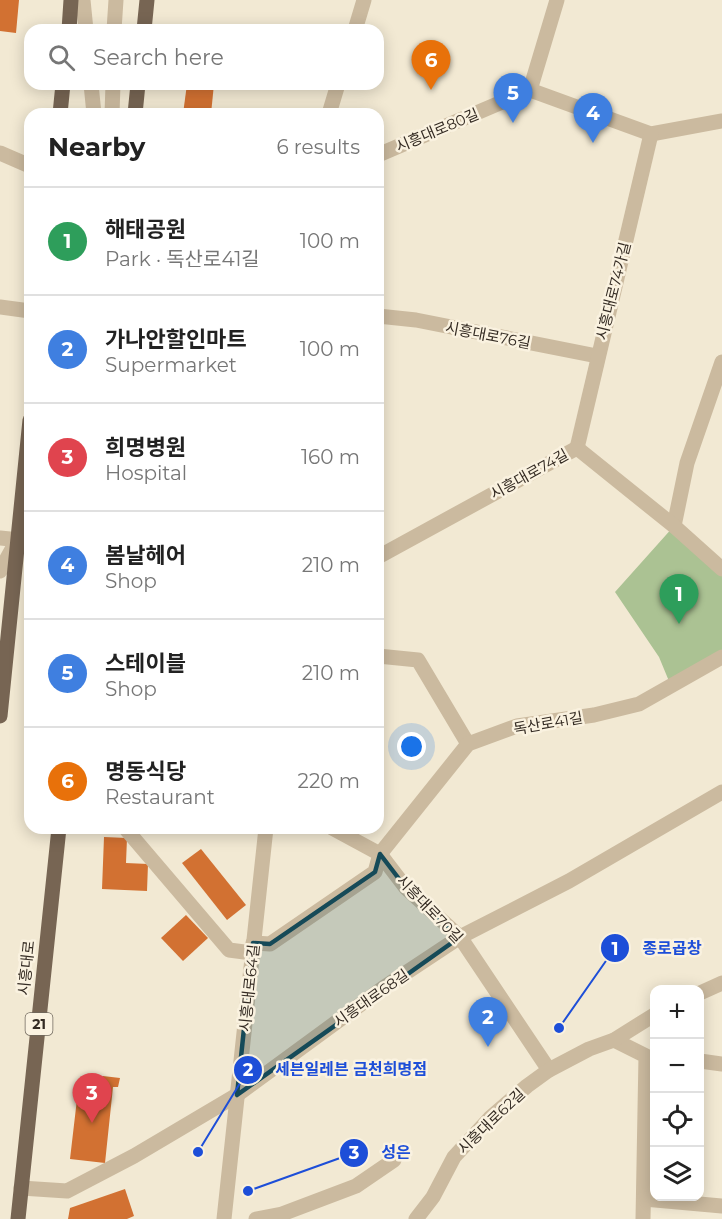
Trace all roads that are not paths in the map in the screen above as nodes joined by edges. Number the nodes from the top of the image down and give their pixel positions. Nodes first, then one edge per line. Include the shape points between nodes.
1 (72, 0) edge
2 (83, 0) edge
3 (116, 0) edge
4 (147, 0) edge
5 (364, 0) edge
6 (557, 0) edge
7 (70, 24) edge
8 (85, 24) edge
9 (114, 24) edge
10 (145, 24) edge
11 (357, 24) edge
12 (62, 90) edge
13 (92, 90) edge
14 (113, 90) edge
15 (137, 90) edge
16 (336, 90) edge
17 (530, 90) junction
18 (61, 108) edge
19 (93, 108) edge
20 (112, 108) edge
21 (136, 108) edge
22 (331, 108) edge
23 (722, 121) edge
24 (651, 134) junction
25 (384, 152) edge
26 (0, 153) edge
27 (24, 163) edge
28 (0, 307) edge
29 (24, 310) edge
30 (384, 317) edge
31 (597, 356) junction
32 (722, 362) edge
33 (577, 448) junction
34 (674, 526) junction
35 (0, 538) edge
36 (24, 540) edge
37 (384, 554) edge
38 (722, 569) edge
39 (0, 571) edge
40 (384, 657) edge
41 (722, 657) edge
42 (0, 716) edge
43 (468, 744) junction
44 (722, 792) edge
45 (58, 834) edge
46 (130, 834) edge
47 (265, 834) edge
48 (343, 834) edge
49 (380, 854) junction
50 (460, 937) junction
51 (253, 948) junction
52 (722, 983) edge
53 (704, 991) edge
54 (650, 1018) edge
55 (614, 1040) junction
56 (650, 1056) edge
57 (704, 1062) edge
58 (722, 1064) edge
59 (549, 1070) junction
60 (237, 1095) junction
61 (394, 1160) dead end
62 (21, 1188) junction
63 (644, 1199) junction
64 (427, 1204) junction
65 (722, 1206) edge
66 (18, 1219) edge
67 (224, 1219) edge
68 (256, 1219) edge
69 (416, 1219) edge
70 (435, 1219) edge
71 (643, 1219) edge

1 - 7 main road
2 - 8 street
3 - 9 street
4 - 10 main road
5 - 11 street
6 - 17 street
12 - 18 main road
13 - 19 street
14 - 20 street
15 - 21 main road
16 - 22 street
17 - 24 street
17 - 25 street, 시흥대로80길
23 - 24 street
24 - 31 street, 시흥대로74가길
26 - 27 street
28 - 29 street
30 - 31 street, 시흥대로76길
31 - 33 street, 시흥대로74가길
32 - 34 street via 687,463
33 - 34 street, 시흥대로74길
33 - 37 street, 시흥대로74길
34 - 38 street, 시흥대로74길
35 - 36 street
36 - 39 street
36 - 42 main road
40 - 43 street via 418,660
41 - 43 street, 독산로41길 via 639,704 517,726
43 - 49 street
44 - 50 street, 시흥대로68길 via 569,881
45 - 62 main road, 시흥대로 / 21
46 - 51 street via 229,950
47 - 51 street, 시흥대로64길
48 - 49 street, 시흥대로70길
49 - 50 street, 시흥대로70길 via 406,888
49 - 51 street via 375,872 270,944
50 - 59 street, 시흥대로70길
50 - 60 street, 시흥대로68길
51 - 60 street, 시흥대로64길
52 - 53 street
54 - 55 street, 시흥대로62길
55 - 56 street
55 - 59 street, 시흥대로62길
56 - 63 street
57 - 58 street
59 - 64 street, 시흥대로62길 via 490,1118 461,1149
60 - 62 street, 시흥대로68길 via 67,1191
60 - 67 street, 시흥대로64길
61 - 68 street via 356,1186 282,1214
62 - 66 main road, 시흥대로 / 21
63 - 65 street
63 - 71 street
64 - 69 street, 시흥대로62길
64 - 70 street

